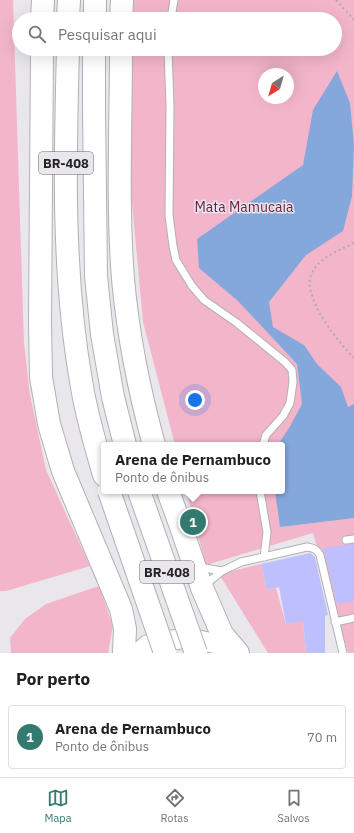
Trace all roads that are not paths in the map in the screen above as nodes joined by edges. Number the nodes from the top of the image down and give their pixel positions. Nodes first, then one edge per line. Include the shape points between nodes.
1 (43, 0) edge
2 (69, 0) edge
3 (95, 0) edge
4 (122, 0) edge
5 (174, 0) edge
6 (42, 12) edge
7 (68, 12) edge
8 (95, 12) edge
9 (121, 12) edge
10 (172, 12) edge
11 (42, 56) edge
12 (68, 56) edge
13 (94, 56) edge
14 (121, 56) edge
15 (168, 56) edge
16 (124, 442) edge
17 (153, 442) edge
18 (264, 442) edge
19 (101, 464) edge
20 (110, 494) edge
21 (140, 494) edge
22 (169, 494) edge
23 (261, 494) edge
24 (354, 539) edge
25 (346, 540) dead end
26 (264, 557) junction
27 (194, 566) junction
28 (222, 571) junction
29 (202, 588) junction
30 (354, 618) edge
31 (335, 622) junction
32 (124, 653) edge
33 (138, 653) edge
34 (165, 653) edge
35 (196, 653) edge
36 (237, 653) edge
37 (342, 653) edge

1 - 6 highway
2 - 7 highway
3 - 8 highway
4 - 9 highway
5 - 10 lane
11 - 32 highway via 41,377 49,424 62,470 121,609
12 - 19 highway, BR-408 via 66,207 73,329 81,382
13 - 16 highway, BR-408 via 96,276 103,341
14 - 17 highway via 120,226 123,279 137,378
15 - 18 lane via 169,215 176,260 204,300 237,323 292,370 294,382 290,403 283,416 266,435
20 - 34 highway, BR-408, bridge
21 - 35 highway, BR-408, bridge
22 - 27 highway
23 - 26 lane via 267,532
24 - 25 lane
26 - 28 lane via 240,562
26 - 31 lane via 307,547 318,551
27 - 28 lane
27 - 29 highway
28 - 29 lane
29 - 36 highway via 222,634
30 - 31 lane
31 - 37 lane
33 - 36 main road via 147,645 190,638 226,646

